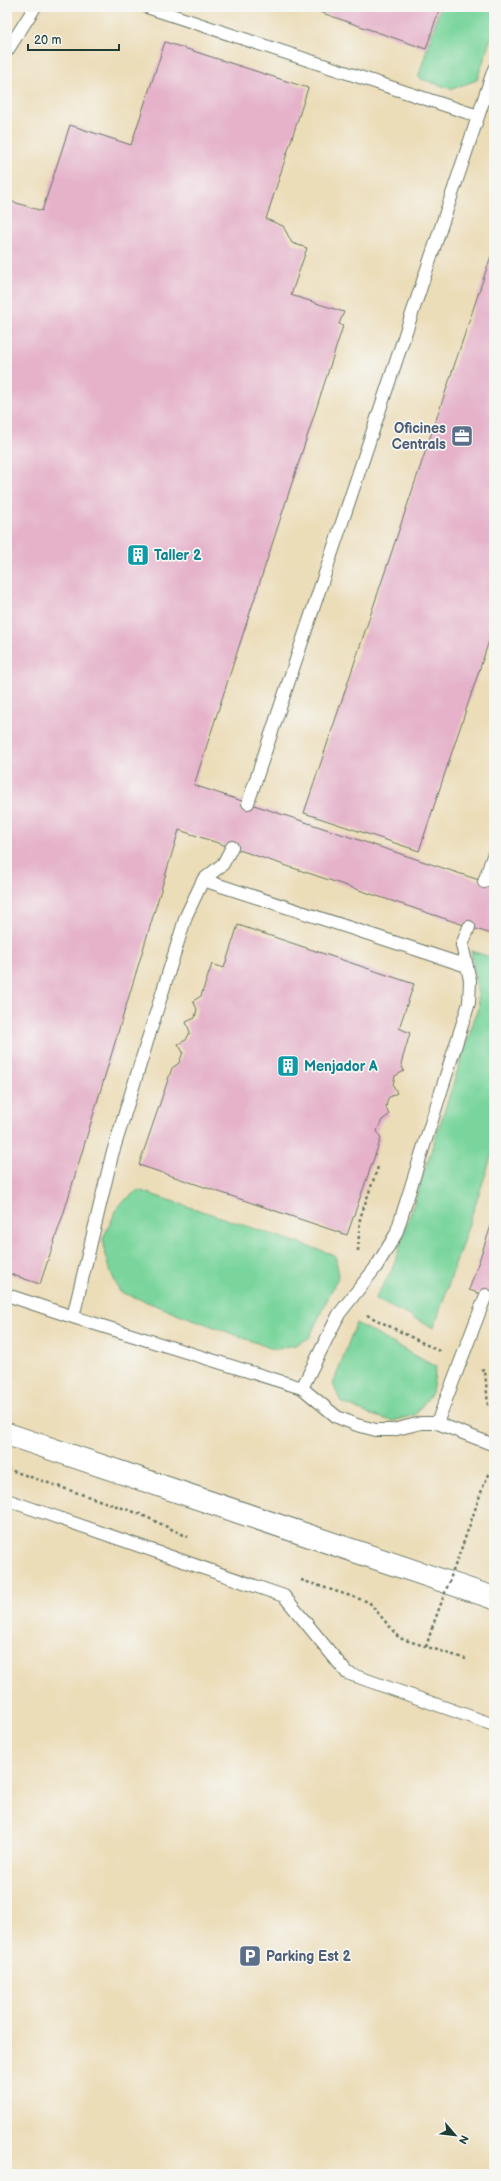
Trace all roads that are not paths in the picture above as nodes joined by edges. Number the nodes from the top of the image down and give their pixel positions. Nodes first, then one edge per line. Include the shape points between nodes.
1 (35, 7) edge
2 (147, 7) edge
3 (7, 51) edge
4 (494, 69) edge
5 (478, 116) junction
6 (248, 803) dead end
7 (232, 848) dead end
8 (494, 853) edge
9 (203, 880) junction
10 (484, 882) dead end
11 (469, 926) dead end
12 (467, 966) junction
13 (7, 1294) edge
14 (486, 1295) dead end
15 (73, 1317) junction
16 (302, 1388) junction
17 (437, 1423) junction
18 (7, 1434) edge
19 (494, 1445) edge
20 (7, 1500) edge
21 (494, 1598) edge
22 (494, 1725) edge

1 - 3 lane
2 - 5 lane
4 - 5 lane
5 - 6 lane
7 - 9 lane via 223,864
8 - 10 lane
9 - 12 lane
9 - 15 lane via 186,916 112,1155
11 - 12 lane via 462,946
12 - 16 lane via 470,980 469,1003 396,1234 376,1267 339,1314
13 - 15 lane
14 - 17 lane
15 - 16 lane
16 - 17 lane via 337,1417 376,1430
17 - 19 lane
18 - 21 street
20 - 22 lane via 284,1596 347,1673

